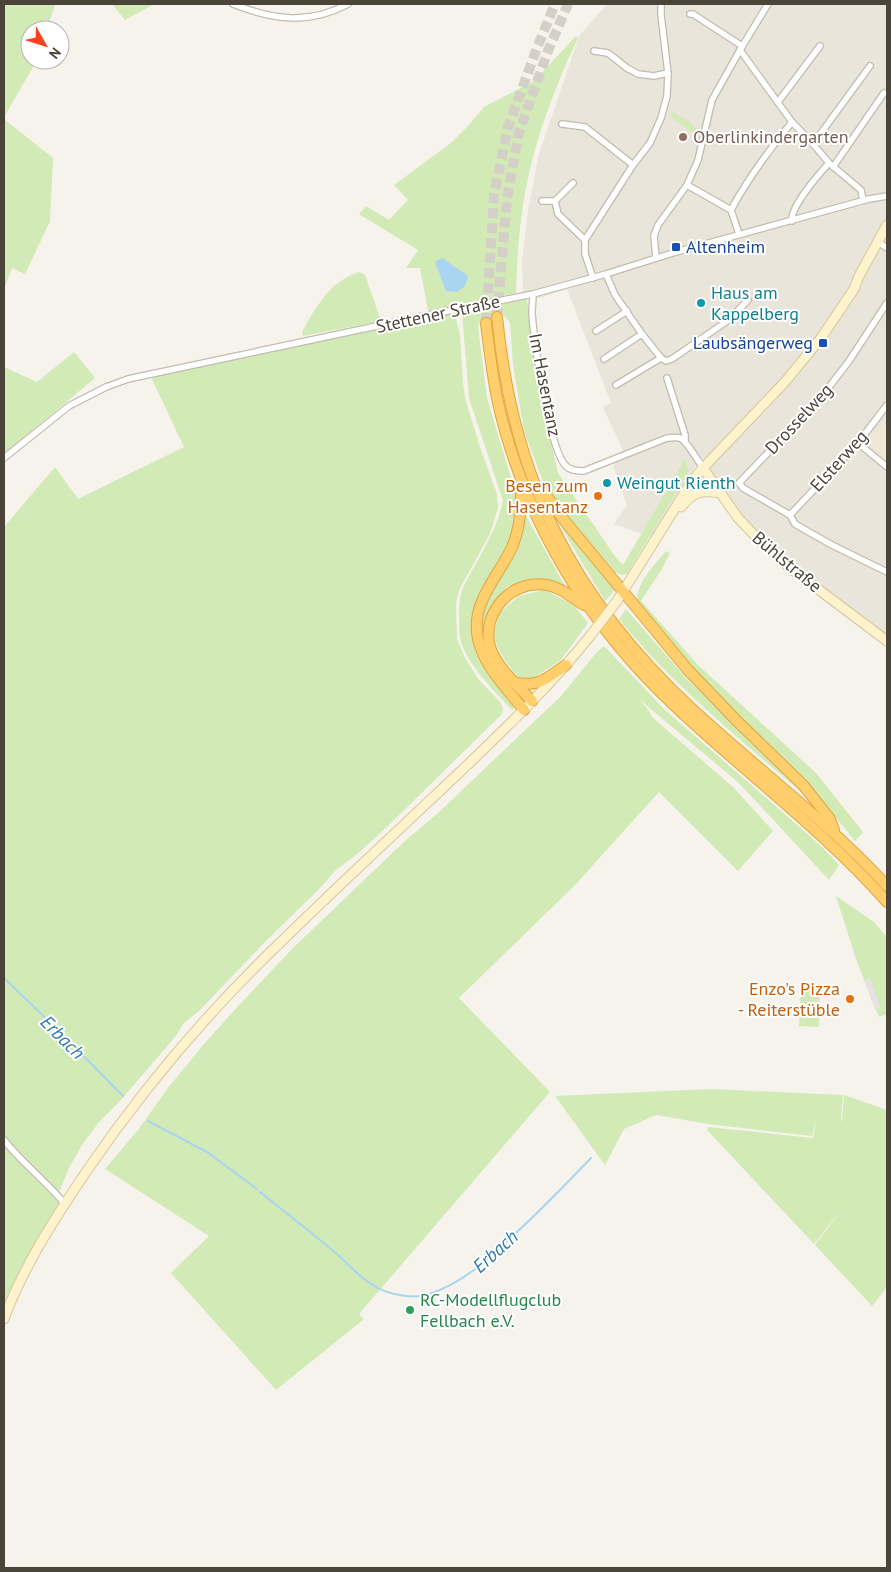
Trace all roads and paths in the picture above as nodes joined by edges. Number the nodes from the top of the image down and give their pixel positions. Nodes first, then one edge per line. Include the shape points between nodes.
1 (234, 4) edge
2 (348, 4) edge
3 (661, 4) edge
4 (768, 4) edge
5 (690, 14) dead end
6 (820, 46) dead end
7 (741, 48) junction
8 (594, 51) dead end
9 (870, 66) dead end
10 (668, 74) junction
11 (884, 93) dead end
12 (778, 102) junction
13 (792, 122) junction
14 (562, 124) dead end
15 (814, 144) junction
16 (633, 165) junction
17 (831, 165) junction
18 (573, 182) dead end
19 (687, 185) junction
20 (887, 196) edge
21 (863, 200) junction
22 (542, 201) dead end
23 (555, 201) junction
24 (731, 210) junction
25 (792, 221) junction
26 (887, 225) edge
27 (739, 234) junction
28 (585, 240) junction
29 (878, 242) junction
30 (887, 248) edge
31 (656, 258) junction
32 (606, 274) junction
33 (593, 278) junction
34 (534, 294) junction
35 (748, 300) dead end
36 (887, 303) edge
37 (626, 311) junction
38 (497, 317) tunnel mouth
39 (486, 323) tunnel mouth
40 (596, 331) dead end
41 (642, 334) junction
42 (661, 358) junction
43 (604, 359) dead end
44 (667, 378) dead end
45 (616, 384) dead end
46 (887, 405) edge
47 (685, 442) junction
48 (858, 443) junction
49 (4, 458) edge
50 (887, 467) edge
51 (703, 468) junction
52 (529, 485) junction
53 (721, 493) junction
54 (790, 515) junction
55 (658, 537) junction
56 (887, 572) edge
57 (624, 591) junction
58 (590, 609) junction
59 (887, 641) edge
60 (566, 665) junction
61 (514, 682) junction
62 (532, 701) junction
63 (524, 710) junction
64 (835, 833) junction
65 (887, 886) edge
66 (887, 902) edge
67 (4, 1140) edge
68 (65, 1204) junction
69 (4, 1319) edge

1 - 2 street via 272,16 300,19 325,14
3 - 10 street
4 - 7 street
5 - 7 street
6 - 12 street
7 - 12 street
7 - 19 street via 712,100 698,160
8 - 10 street via 608,53 638,74
9 - 15 street
10 - 16 street via 661,118 650,143
11 - 17 street
12 - 13 street
13 - 15 street
13 - 24 street via 765,156
14 - 16 street via 585,127
15 - 17 street
16 - 28 street
17 - 21 street via 861,190
17 - 25 street via 808,189 791,215
18 - 23 street
19 - 24 street
19 - 31 street via 658,225 654,236
20 - 21 street, Stettener Straße
21 - 25 street, Stettener Straße
22 - 23 street
23 - 28 street via 558,214
24 - 27 street
25 - 27 street, Stettener Straße
26 - 29 main road
27 - 31 street, Stettener Straße
28 - 33 street via 585,254
29 - 30 street
29 - 51 main road via 854,289 821,338 784,383
31 - 32 street, Stettener Straße
32 - 33 street, Stettener Straße
32 - 37 street
33 - 34 street, Stettener Straße
34 - 47 street, Im Hasentanz via 532,311 542,384 551,430 566,466 574,471 584,471 667,438 680,438
34 - 49 street, Stettener Straße via 128,379 69,406
35 - 42 street via 730,319 672,360
36 - 54 street, Drosselweg via 824,395 739,482 743,488
37 - 40 street
37 - 41 street
38 - 52 highway via 508,396
39 - 52 highway via 505,430
41 - 42 street
41 - 43 street
42 - 45 street
44 - 47 street
46 - 48 street, Elsterweg
47 - 51 street
48 - 50 street
48 - 54 street, Elsterweg
51 - 53 main road, Bühlstraße
51 - 55 main road
52 - 57 highway via 545,494
52 - 58 highway via 553,551
52 - 63 highway via 520,494 518,528 512,547 483,598 476,628 486,661
52 - 64 highway via 602,610 634,649 693,710
53 - 55 main road via 696,492
53 - 59 main road, Bühlstraße via 738,518 761,542
54 - 56 street via 795,524
55 - 57 main road
57 - 60 main road, bridge
57 - 64 highway via 707,690 803,785 830,819
58 - 61 highway via 561,589 546,584 524,586 506,596 491,617 489,641 492,653
58 - 66 highway via 629,660 664,696 815,829
60 - 61 highway via 532,685
60 - 62 main road
61 - 62 highway
62 - 63 main road
63 - 68 main road via 231,992 156,1077
64 - 65 highway
67 - 68 street
68 - 69 main road via 32,1260

